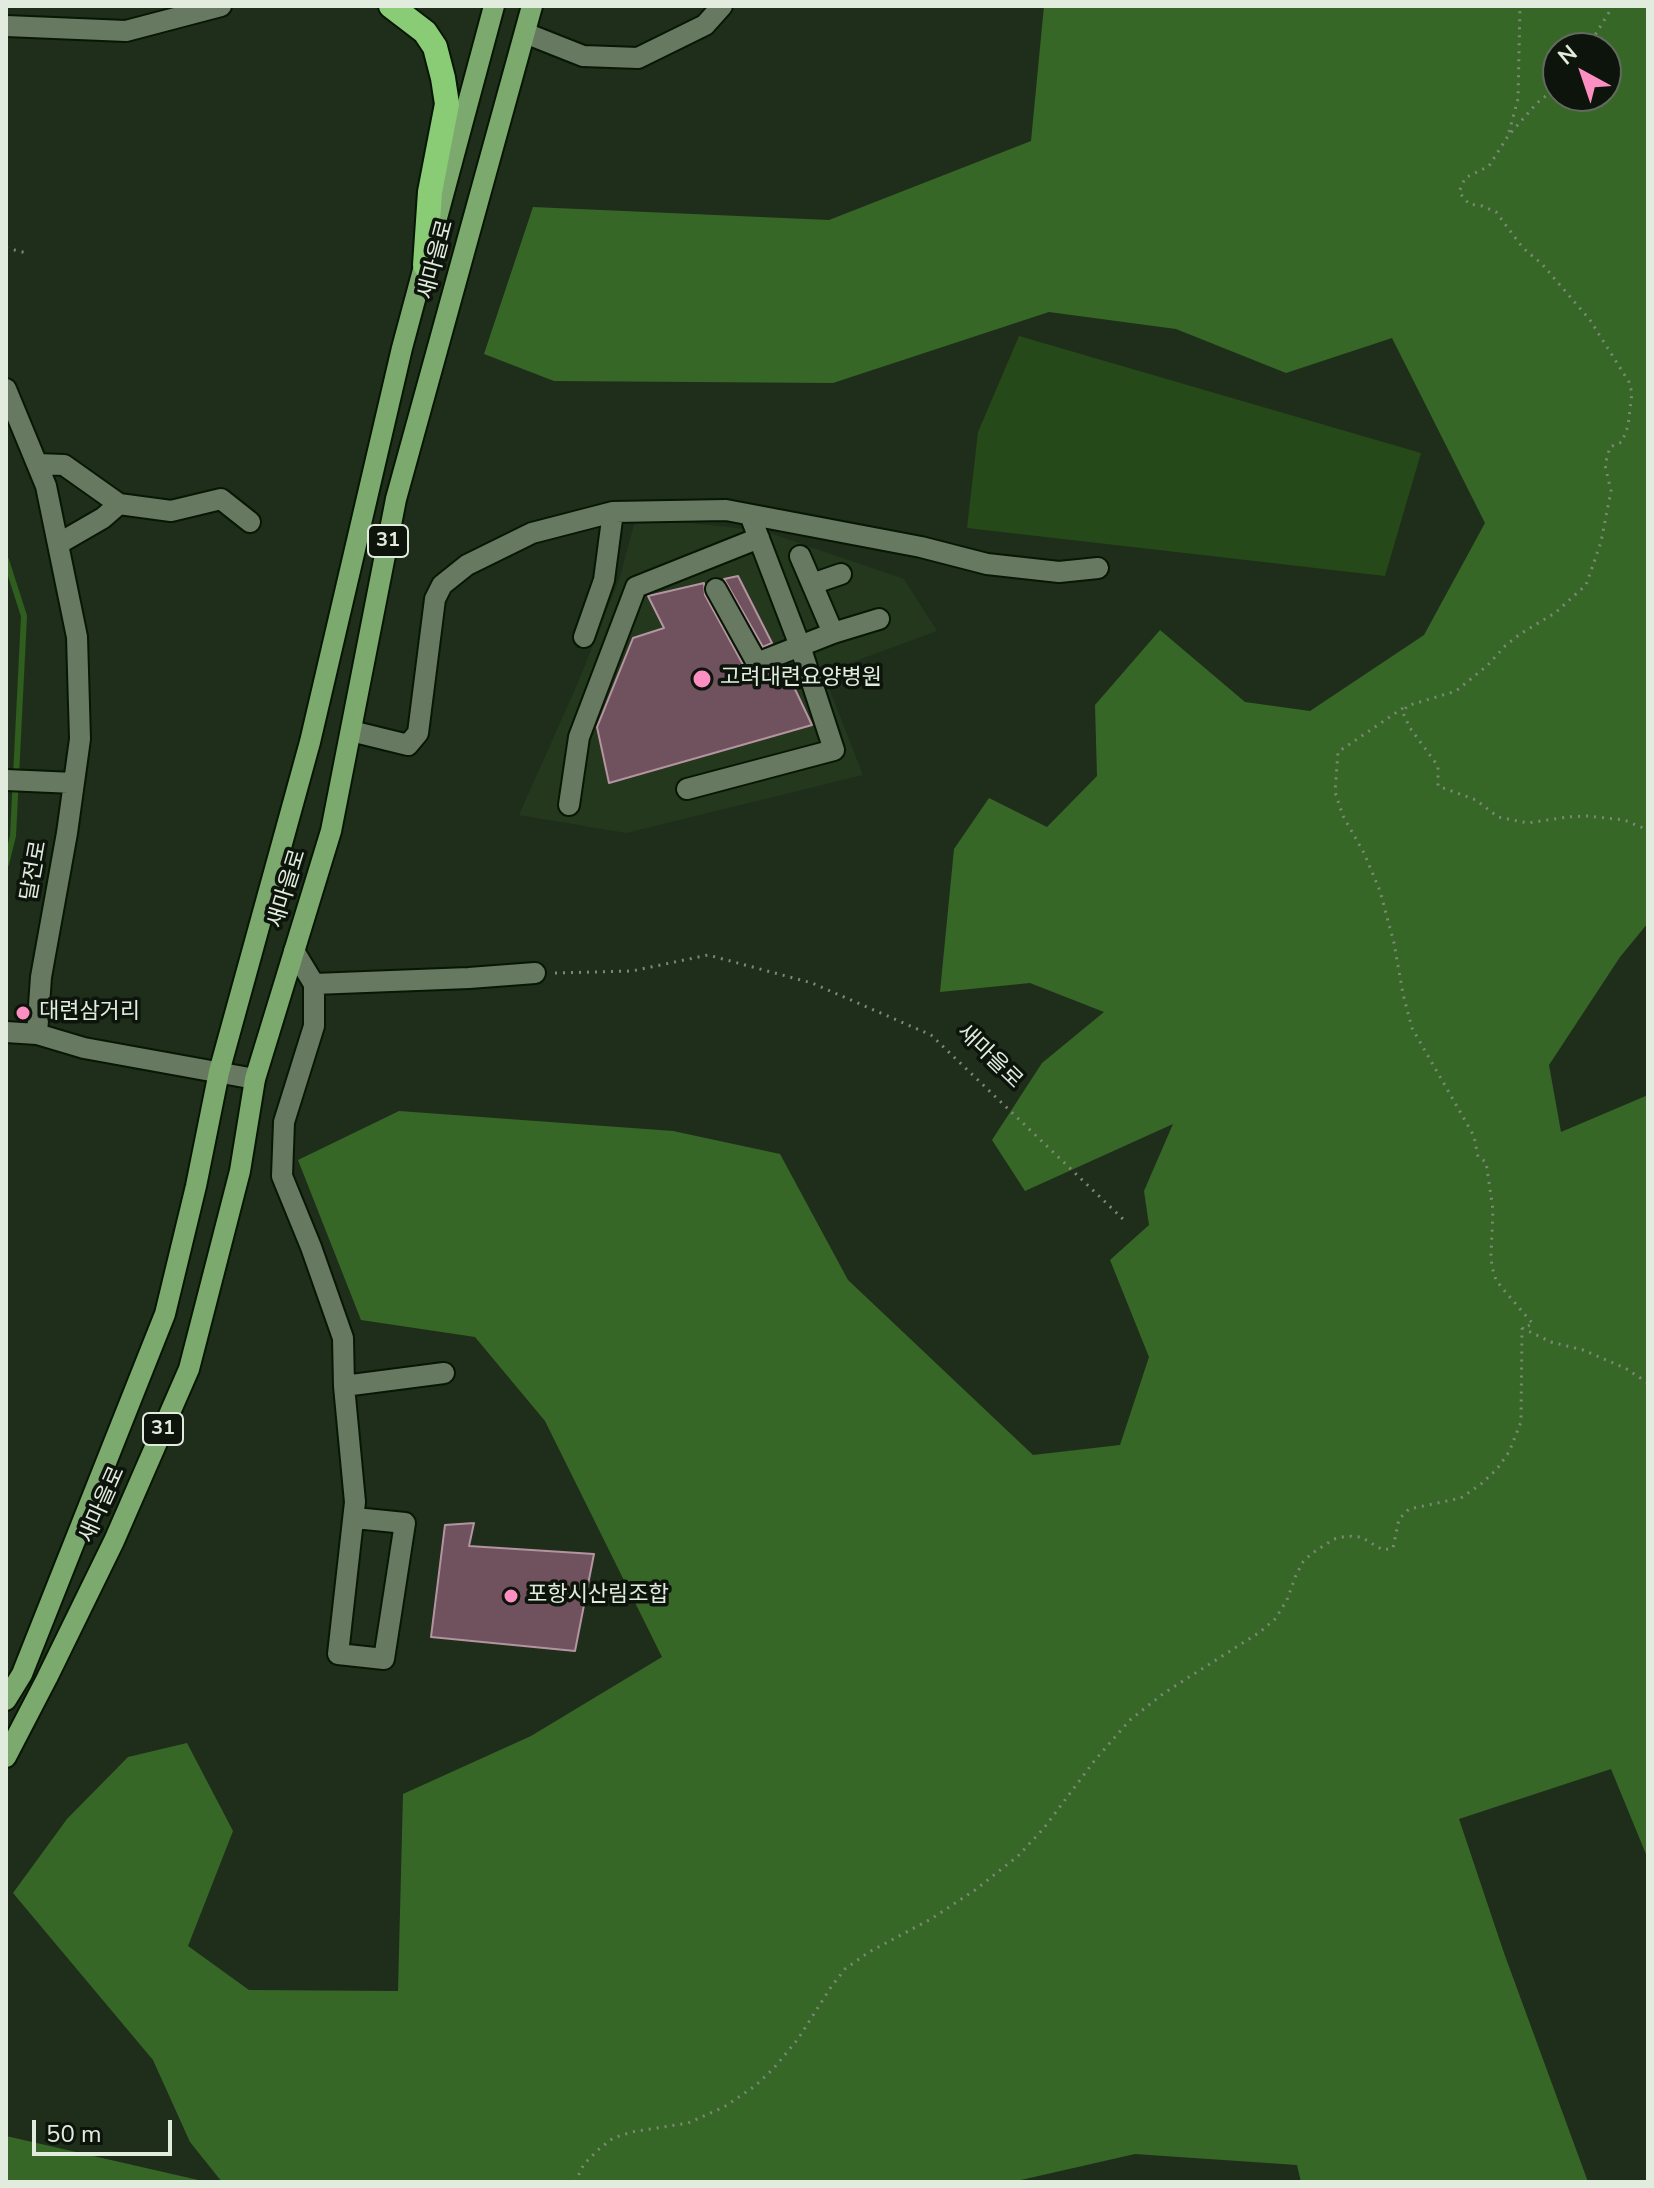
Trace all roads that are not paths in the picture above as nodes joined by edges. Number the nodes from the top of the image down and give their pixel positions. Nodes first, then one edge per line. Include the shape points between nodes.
1 (221, 6) edge
2 (391, 6) edge
3 (494, 6) edge
4 (532, 6) edge
5 (722, 6) edge
6 (6, 26) edge
7 (525, 33) junction
8 (425, 265) junction
9 (6, 389) edge
10 (37, 464) junction
11 (119, 504) junction
12 (613, 512) junction
13 (750, 515) junction
14 (250, 522) dead end
15 (759, 538) junction
16 (58, 544) junction
17 (800, 556) dead end
18 (1098, 568) dead end
19 (841, 574) dead end
20 (812, 584) junction
21 (716, 589) dead end
22 (879, 619) dead end
23 (833, 633) junction
24 (584, 637) dead end
25 (800, 646) junction
26 (351, 731) junction
27 (6, 780) edge
28 (68, 783) junction
29 (687, 789) dead end
30 (569, 805) dead end
31 (294, 951) junction
32 (535, 973) road end
33 (314, 984) junction
34 (6, 1032) edge
35 (37, 1034) junction
36 (219, 1072) junction
37 (255, 1079) junction
38 (444, 1373) dead end
39 (344, 1386) junction
40 (355, 1518) junction
41 (6, 1700) edge
42 (6, 1757) edge

1 - 6 street via 126,31
2 - 8 highway via 425,32 435,47 447,104 430,192
3 - 8 main road, 새마을로 / 31
4 - 7 main road, 새마을로 / 31
5 - 7 street via 705,25 638,58 583,56
7 - 26 main road, 새마을로 / 31 via 396,499
8 - 36 main road, 새마을로 / 31 via 310,742
9 - 10 street, 달전로
10 - 11 street via 64,465
10 - 16 street, 달전로
11 - 14 street via 171,511 221,499
11 - 16 street
12 - 13 street via 726,510
12 - 24 street via 604,580
12 - 26 street via 532,533 467,565 442,585 435,599 418,733 408,745
13 - 15 street
13 - 18 street via 987,564 1059,572
15 - 25 street
15 - 30 street via 636,587 579,737
16 - 28 street, 달전로 via 77,637 80,739
17 - 20 street
19 - 20 street
20 - 23 street
21 - 25 street via 757,663
22 - 23 street
23 - 25 street
25 - 29 street via 834,750
26 - 31 main road, 새마을로 / 31 via 331,831
27 - 28 street
28 - 35 street, 달전로
31 - 33 street
31 - 37 main road, 새마을로 / 31
32 - 33 street
33 - 39 street via 314,1026 284,1122 282,1176 343,1338
34 - 35 street
35 - 36 street via 84,1048
36 - 37 street
36 - 41 main road, 새마을로 / 31 via 165,1314 22,1674
37 - 42 main road, 새마을로 / 31 via 240,1171 189,1369 114,1541
38 - 39 street
39 - 40 street
40 - 40 street via 338,1654 384,1659 405,1523

